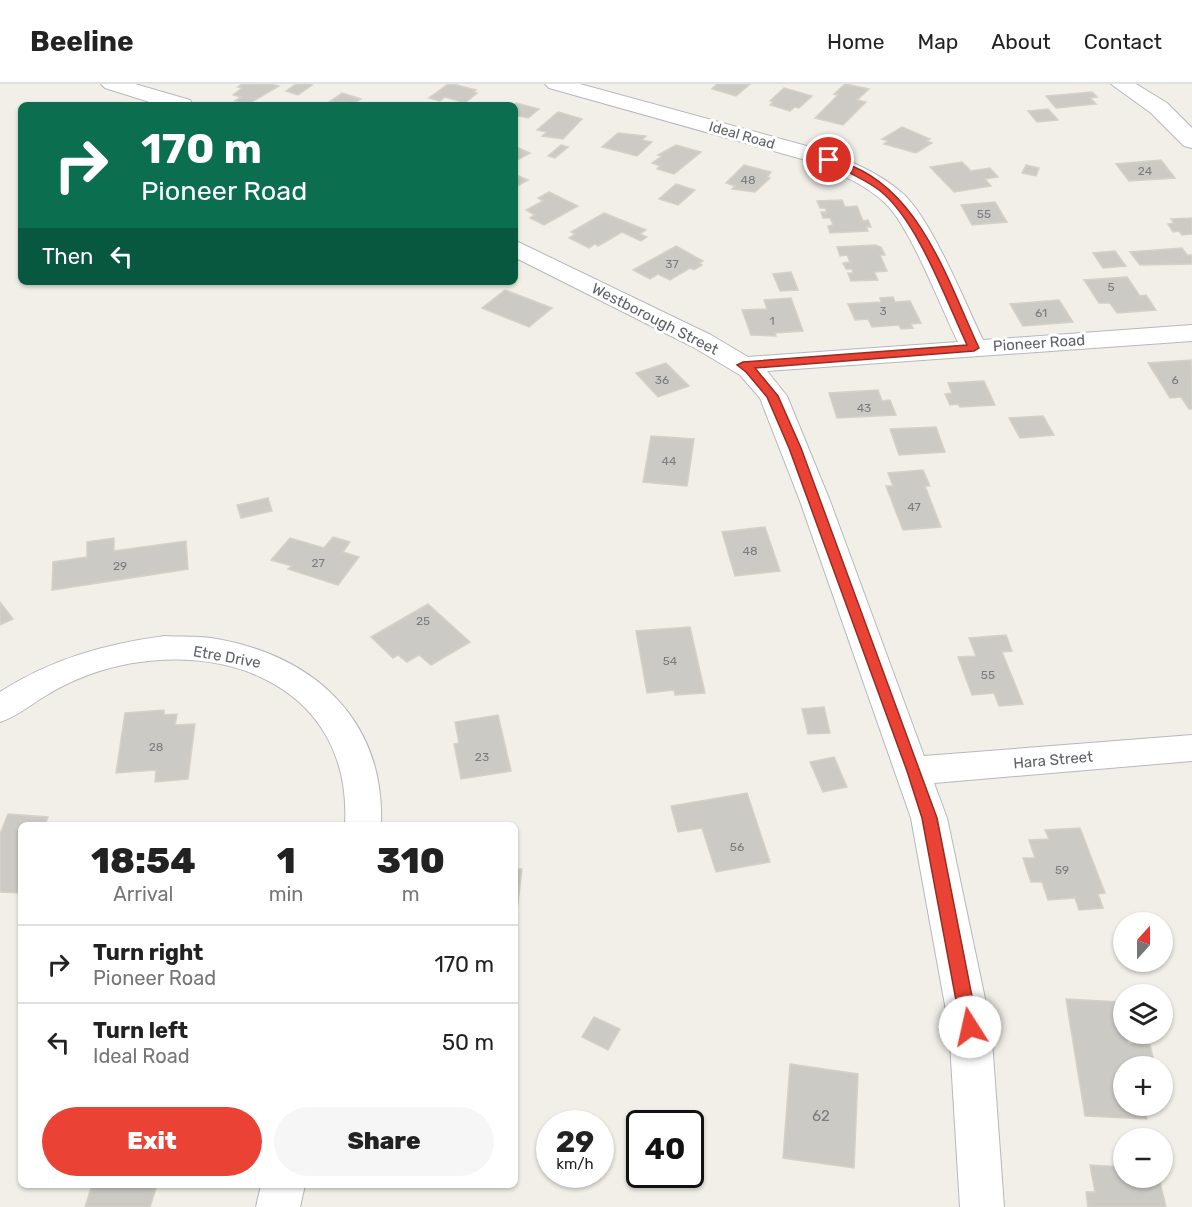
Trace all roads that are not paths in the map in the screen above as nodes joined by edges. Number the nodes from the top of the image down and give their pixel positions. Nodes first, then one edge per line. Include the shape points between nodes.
1 (112, 84) edge
2 (556, 84) edge
3 (1122, 84) edge
4 (172, 102) edge
5 (1192, 141) edge
6 (518, 249) edge
7 (1192, 333) edge
8 (974, 348) junction
9 (743, 365) junction
10 (0, 709) edge
11 (1192, 748) edge
12 (914, 771) junction
13 (363, 822) edge
14 (282, 1188) edge
15 (278, 1207) edge
16 (982, 1207) edge

1 - 4 street
2 - 8 street, Ideal Road via 817,156 871,180 894,198 914,223
3 - 5 street via 1159,108
6 - 9 street, Westborough Street via 651,313
7 - 8 street, Pioneer Road
8 - 9 street, Pioneer Road
9 - 12 street, Westborough Street via 772,396 795,448
10 - 13 street, Etre Drive via 69,668 101,657 165,649 195,650 272,666 316,697 345,734 357,758 365,792
11 - 12 street, Hara Street
12 - 16 street, Westborough Street via 929,818 970,1027
14 - 15 street

